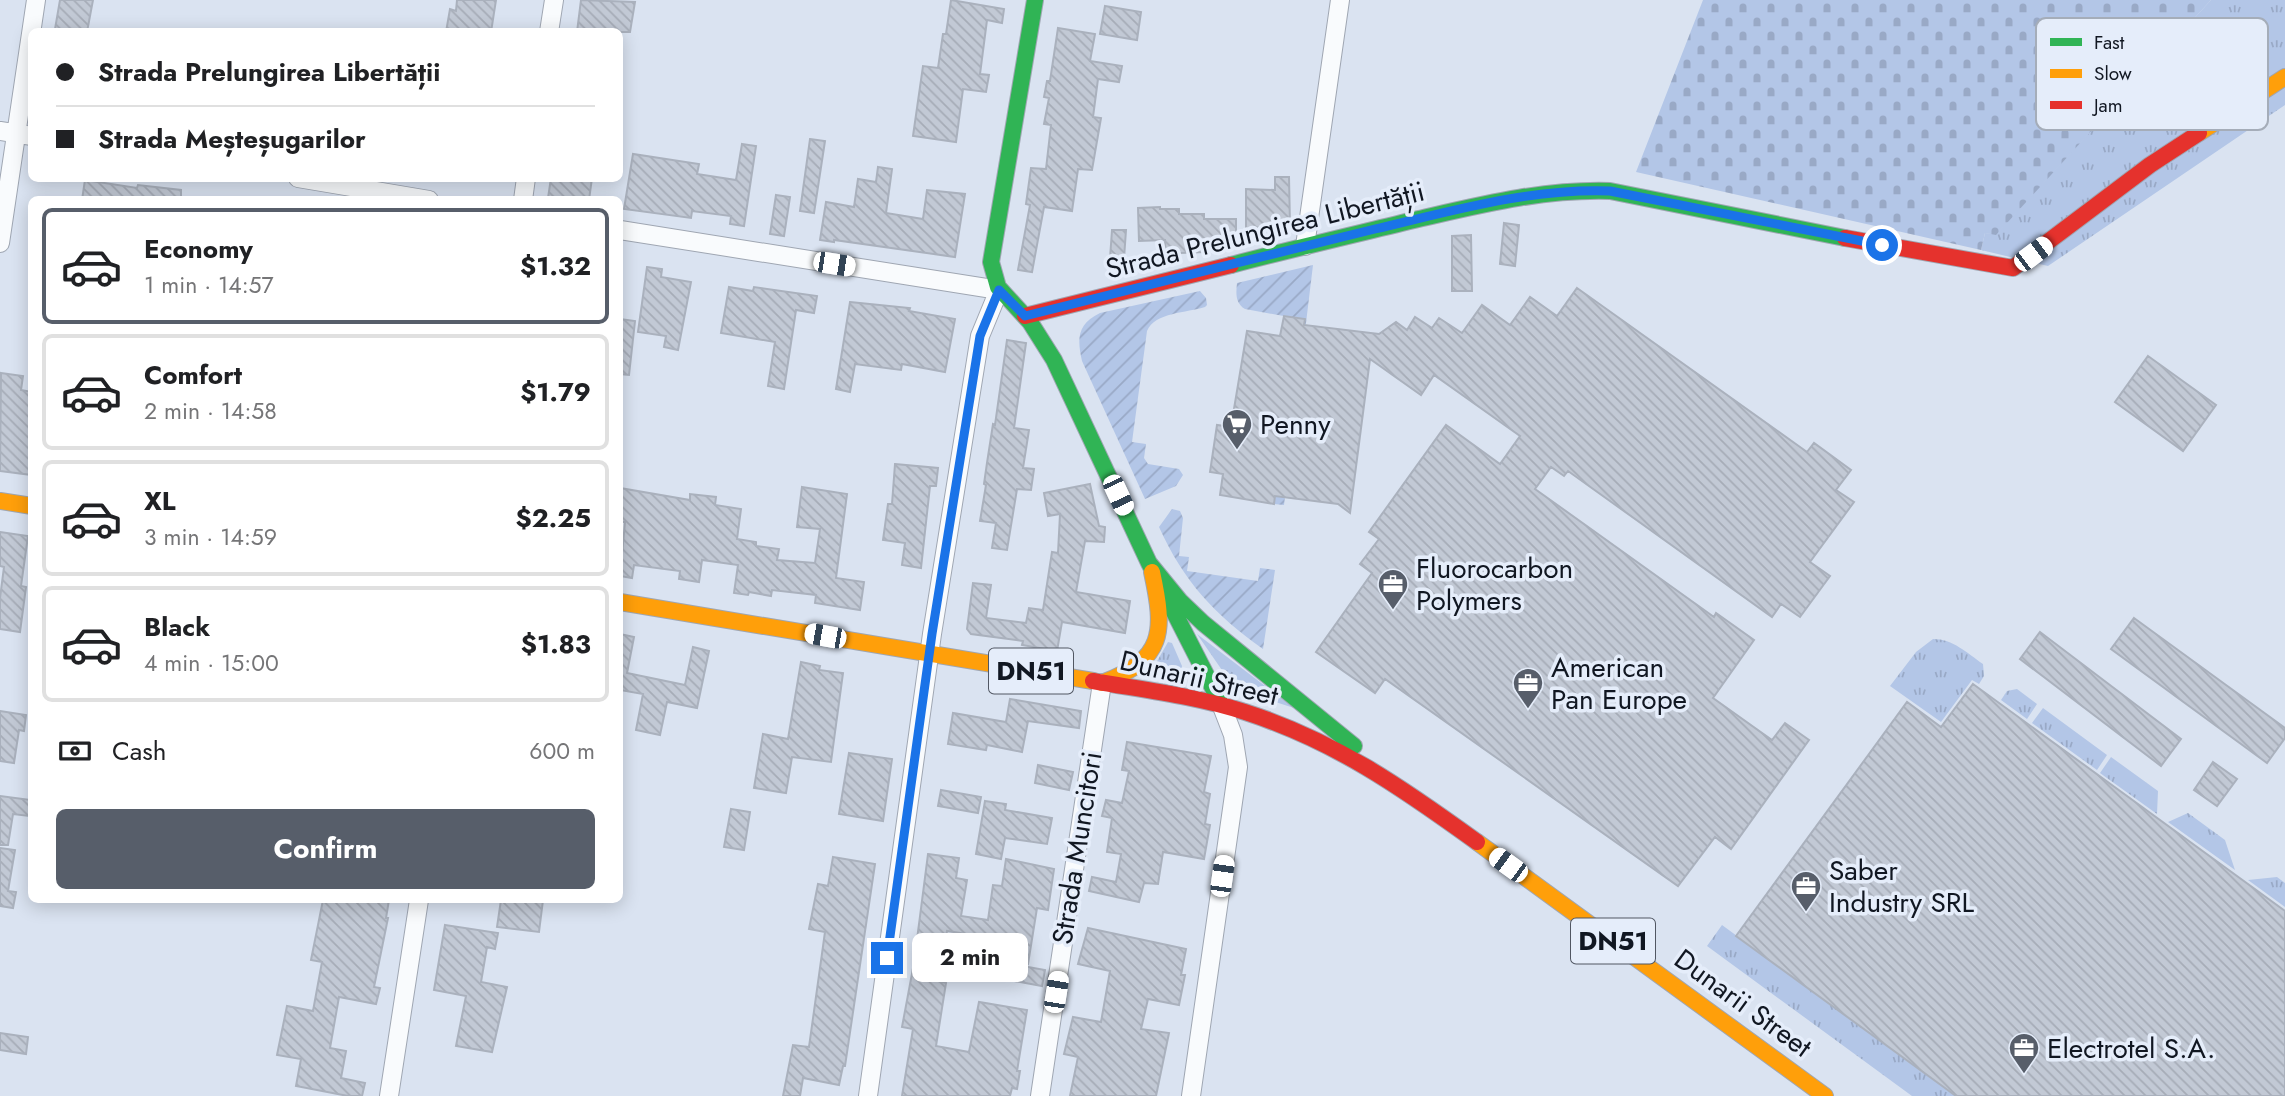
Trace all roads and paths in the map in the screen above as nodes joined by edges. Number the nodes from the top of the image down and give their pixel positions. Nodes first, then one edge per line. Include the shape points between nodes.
1 (36, 0) edge
2 (554, 0) edge
3 (1035, 0) edge
4 (1340, 0) edge
5 (32, 28) edge
6 (550, 28) edge
7 (28, 53) edge
8 (2285, 77) edge
9 (2268, 88) edge
10 (2204, 130) edge
11 (16, 133) edge
12 (322, 182) edge
13 (405, 196) edge
14 (623, 230) edge
15 (0, 243) edge
16 (1305, 246) junction
17 (999, 290) junction
18 (1025, 316) junction
19 (0, 500) edge
20 (28, 505) edge
21 (1149, 562) junction
22 (623, 603) edge
23 (930, 654) junction
24 (1102, 683) junction
25 (1221, 705) junction
26 (1401, 787) junction
27 (419, 903) edge
28 (389, 1096) edge
29 (868, 1096) edge
30 (1040, 1096) edge
31 (1191, 1096) edge
32 (1825, 1096) edge

1 - 5 street
2 - 6 street
3 - 17 street via 991,262
4 - 16 street
7 - 11 street
8 - 9 street, Strada Prelungirea Libertății
10 - 16 street, Strada Prelungirea Libertății via 2013,268 1610,191 1538,193
11 - 15 street
12 - 13 street
14 - 17 street
16 - 18 street, Strada Prelungirea Libertății
17 - 18 street
17 - 23 street via 980,336
18 - 21 street via 1054,360
19 - 20 street
21 - 24 street via 1160,615 1157,641 1135,668
21 - 25 street
21 - 26 street via 1197,618
22 - 23 street, Dunarii Street / DN51
23 - 24 street, Dunarii Street / DN51
23 - 29 street
24 - 25 street, Dunarii Street / DN51
24 - 30 street, Strada Muncitori
25 - 26 street, Dunarii Street / DN51 via 1314,737
25 - 31 street via 1233,734 1238,766
26 - 32 street, Dunarii Street / DN51
27 - 28 street

